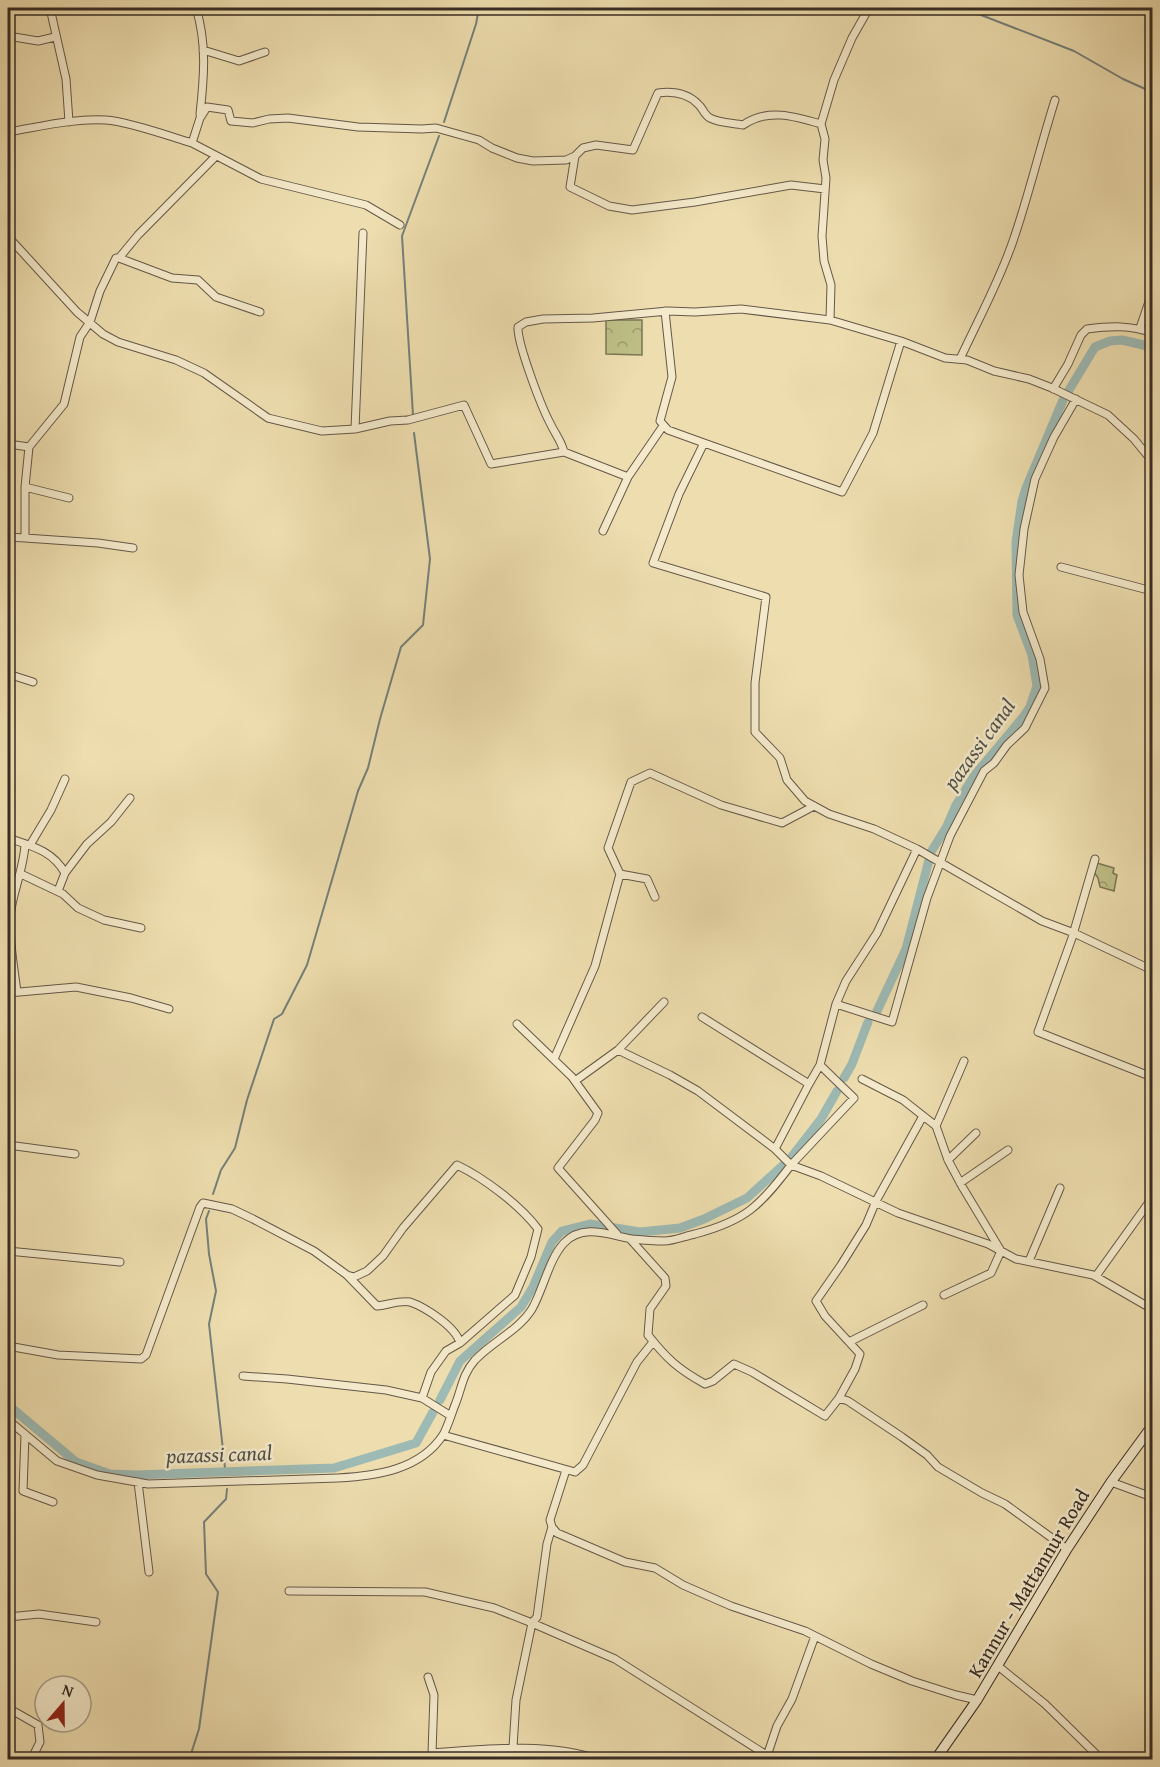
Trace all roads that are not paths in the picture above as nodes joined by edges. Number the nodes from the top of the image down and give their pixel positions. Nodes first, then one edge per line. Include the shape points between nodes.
1 (50, 8) edge
2 (196, 8) edge
3 (869, 8) edge
4 (8, 36) edge
5 (55, 37) junction
6 (203, 50) junction
7 (265, 52) dead end
8 (1055, 100) dead end
9 (200, 118) junction
10 (69, 122) junction
11 (820, 124) junction
12 (8, 132) edge
13 (192, 143) junction
14 (575, 156) junction
15 (215, 157) junction
16 (825, 189) junction
17 (400, 225) dead end
18 (363, 232) dead end
19 (8, 240) edge
20 (119, 258) junction
21 (1152, 293) edge
22 (665, 311) junction
23 (260, 312) dead end
24 (830, 320) junction
25 (90, 322) junction
26 (1140, 328) junction
27 (1152, 333) edge
28 (901, 341) junction
29 (960, 359) junction
30 (1053, 389) junction
31 (1077, 399) junction
32 (663, 426) junction
33 (355, 429) junction
34 (704, 443) junction
35 (8, 444) edge
36 (29, 447) junction
37 (564, 452) junction
38 (1152, 460) edge
39 (628, 477) junction
40 (25, 487) junction
41 (69, 498) dead end
42 (603, 531) dead end
43 (8, 537) edge
44 (25, 538) junction
45 (134, 548) dead end
46 (1061, 567) dead end
47 (1152, 591) edge
48 (8, 674) edge
49 (33, 682) dead end
50 (65, 780) dead end
51 (130, 798) dead end
52 (814, 806) junction
53 (8, 838) edge
54 (28, 844) junction
55 (920, 851) junction
56 (1095, 859) dead end
57 (939, 863) junction
58 (66, 873) junction
59 (21, 874) junction
60 (620, 874) junction
61 (58, 891) junction
62 (655, 897) dead end
63 (141, 928) dead end
64 (1074, 933) junction
65 (1152, 970) edge
66 (17, 992) junction
67 (8, 993) edge
68 (663, 1002) dead end
69 (836, 1004) junction
70 (169, 1009) dead end
71 (702, 1017) dead end
72 (517, 1024) dead end
73 (618, 1050) junction
74 (554, 1059) junction
75 (964, 1061) dead end
76 (820, 1065) junction
77 (1152, 1077) edge
78 (862, 1079) dead end
79 (575, 1081) junction
80 (809, 1084) junction
81 (923, 1116) junction
82 (936, 1126) junction
83 (976, 1133) dead end
84 (8, 1145) edge
85 (775, 1149) junction
86 (1008, 1150) dead end
87 (75, 1154) dead end
88 (948, 1160) junction
89 (791, 1165) junction
90 (960, 1183) junction
91 (1060, 1188) dead end
92 (1152, 1198) edge
93 (876, 1201) junction
94 (617, 1234) junction
95 (630, 1239) junction
96 (8, 1251) edge
97 (1001, 1251) junction
98 (1029, 1261) junction
99 (120, 1262) dead end
100 (346, 1275) junction
101 (1096, 1276) junction
102 (944, 1294) dead end
103 (923, 1305) dead end
104 (1152, 1309) edge
105 (653, 1341) junction
106 (849, 1341) junction
107 (460, 1343) junction
108 (8, 1346) edge
109 (243, 1376) dead end
110 (422, 1398) junction
111 (839, 1398) junction
112 (451, 1416) junction
113 (8, 1420) edge
114 (1152, 1426) edge
115 (26, 1435) junction
116 (443, 1435) junction
117 (566, 1470) junction
118 (138, 1482) junction
119 (1111, 1482) junction
120 (1152, 1497) edge
121 (53, 1502) dead end
122 (552, 1527) junction
123 (1067, 1549) junction
124 (149, 1572) dead end
125 (289, 1591) dead end
126 (8, 1617) edge
127 (96, 1622) dead end
128 (532, 1623) junction
129 (815, 1636) junction
130 (998, 1666) junction
131 (428, 1677) dead end
132 (977, 1700) junction
133 (8, 1708) edge
134 (513, 1747) junction
135 (767, 1758) edge
136 (31, 1760) edge
137 (600, 1760) edge
138 (935, 1760) edge
139 (1102, 1760) edge

1 - 5 street
2 - 6 street
3 - 11 street via 834,80
4 - 5 street via 38,41
5 - 10 street via 66,79
6 - 7 street via 239,61
6 - 9 street
8 - 29 street via 1012,244
9 - 13 street
9 - 14 street via 207,107 228,110 231,121 253,123 288,118 358,127 436,128 479,140 518,158 550,161
10 - 12 street
10 - 13 street via 106,120
11 - 14 street via 771,115 753,118 743,125 712,120 690,98 670,91 658,93 633,150 596,145 583,148
11 - 16 street via 825,139
13 - 15 street
14 - 16 street via 570,188 609,206 632,210 791,185
15 - 17 street via 261,179 366,206
15 - 20 street
16 - 24 street via 822,236 831,285
18 - 33 street
19 - 25 street
20 - 23 street via 172,278 198,280 216,297
20 - 25 street via 100,291
21 - 26 street
22 - 24 street via 741,309
22 - 32 street via 672,377 660,421
22 - 37 street via 543,319 518,327 517,336
24 - 28 street
25 - 33 street via 118,342 204,373 268,418 322,431
25 - 36 street via 80,337 64,404
26 - 27 street
26 - 30 street via 1087,329
28 - 29 street via 945,358
28 - 34 street via 873,433 842,492
29 - 30 street
30 - 31 street
31 - 38 street via 1119,423
31 - 57 street via 1035,478 1019,575 1023,612 1040,659 1045,688 1025,728 984,771 964,805
32 - 34 street
32 - 39 street
33 - 37 street via 464,405 491,464
34 - 52 street via 679,494 653,563 766,597 755,682 755,732 780,758 787,780
35 - 36 street
36 - 40 street
37 - 39 street
39 - 42 street
40 - 41 street
40 - 44 street
43 - 44 street
44 - 45 street
46 - 47 street
48 - 49 street
50 - 54 street
51 - 58 street via 119,815 87,843
52 - 55 street
52 - 60 street via 782,823 721,805 650,773 631,782 608,848
53 - 54 street
54 - 58 street via 58,860
54 - 59 street
55 - 57 street
55 - 69 street
56 - 64 street
57 - 64 street via 1041,921
57 - 69 street via 892,1022
58 - 61 street
59 - 61 street
59 - 66 street via 10,915
60 - 62 street via 647,879
60 - 74 street via 594,966
61 - 63 street via 78,908 104,920
64 - 65 street
64 - 77 street via 1038,1032
66 - 67 street
66 - 70 street via 75,987
68 - 73 street
69 - 76 street
71 - 80 street
72 - 74 street
73 - 79 street
73 - 85 street via 698,1091
74 - 79 street
75 - 82 street
76 - 80 street
76 - 89 street via 854,1098
78 - 81 street via 903,1100
79 - 94 street via 598,1113 558,1168
80 - 85 street
81 - 82 street
81 - 93 street
82 - 88 street
83 - 88 street
84 - 87 street
85 - 89 street
86 - 90 street
88 - 90 street
89 - 93 street
89 - 95 street via 770,1193 728,1224 666,1242
90 - 97 street
91 - 98 street
92 - 101 street
93 - 97 street
93 - 106 street via 866,1225 816,1300 825,1316
94 - 95 street
94 - 112 street via 589,1231 563,1244 523,1322 476,1360 463,1378
95 - 105 street via 666,1282 650,1309 648,1335
96 - 99 street
97 - 98 street
97 - 102 street via 991,1273
98 - 101 street
100 - 107 street via 377,1306 409,1302 446,1323
100 - 107 street via 354,1277 367,1271 457,1165 467,1170 530,1217 538,1229 515,1295
100 - 108 street via 314,1251 253,1219 232,1209 203,1203 146,1355 141,1359 58,1355
101 - 104 street
103 - 106 street
105 - 111 street via 666,1358 705,1384 734,1364 825,1416
105 - 117 street via 637,1362 583,1465 575,1472
106 - 111 street via 860,1354
107 - 110 street via 446,1351 431,1372
109 - 110 street via 386,1390
110 - 112 street
111 - 123 street via 879,1420 938,1467 1005,1504
112 - 116 street
113 - 115 street
114 - 119 main road, Kannur - Mattannur Road
115 - 118 street via 57,1461 97,1475
115 - 121 street via 23,1491
116 - 117 street
116 - 118 street via 424,1455 401,1467 369,1476
117 - 122 street via 550,1520
118 - 124 street
119 - 120 street
119 - 123 main road, Kannur - Mattannur Road
122 - 128 street via 537,1617
122 - 129 street via 581,1544 625,1562 655,1568 717,1600
123 - 130 main road, Kannur - Mattannur Road
125 - 128 street via 425,1592 494,1608
126 - 127 street via 39,1614
128 - 134 street via 516,1700
128 - 135 street via 615,1659
129 - 132 street via 912,1681
129 - 135 street
130 - 132 main road, Kannur - Mattannur Road
130 - 139 street via 1045,1704
131 - 134 street via 434,1695 432,1753
132 - 138 main road, Kannur - Mattannur Road
133 - 136 street via 38,1725 40,1742
134 - 137 street via 584,1754

